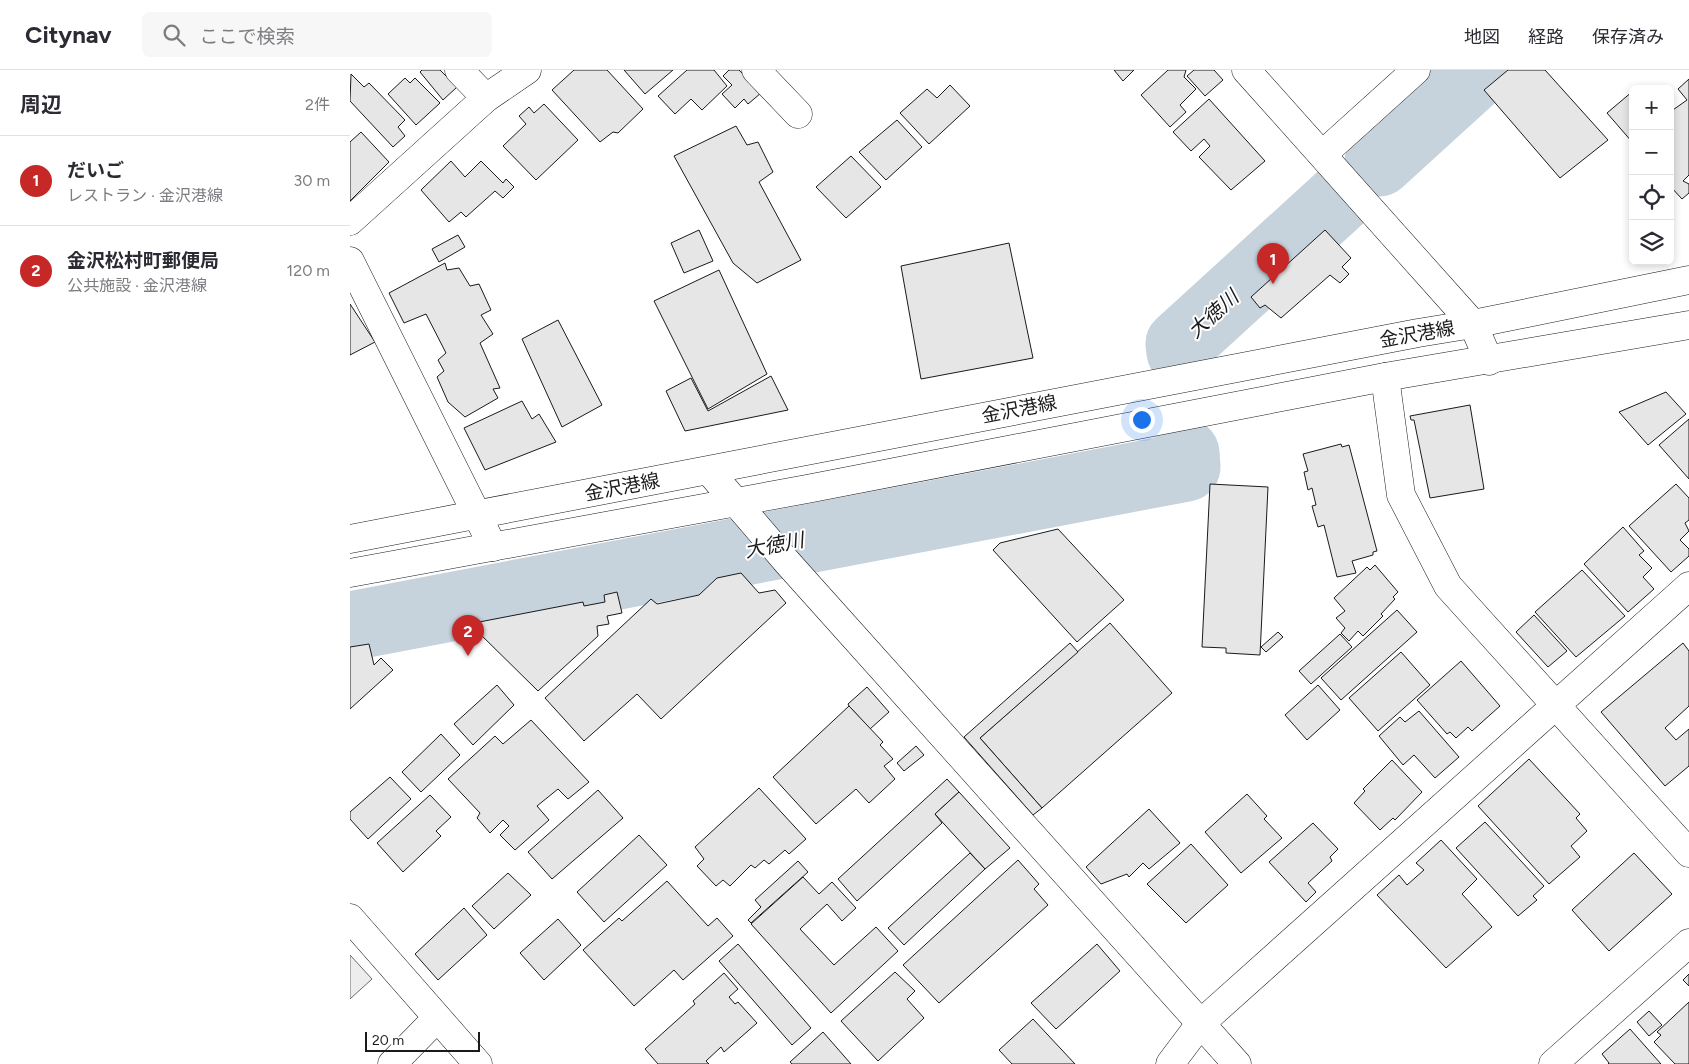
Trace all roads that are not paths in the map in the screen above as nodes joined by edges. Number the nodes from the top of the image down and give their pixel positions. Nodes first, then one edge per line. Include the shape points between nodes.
1 (459, 70) edge
2 (527, 70) edge
3 (756, 70) edge
4 (1246, 70) edge
5 (1416, 70) edge
6 (486, 98) junction
7 (798, 114) dead end
8 (1323, 154) junction
9 (350, 221) edge
10 (350, 261) edge
11 (1689, 280) edge
12 (1473, 324) junction
13 (1689, 325) edge
14 (1489, 361) junction
15 (1385, 378) junction
16 (709, 471) junction
17 (734, 502) junction
18 (478, 514) junction
19 (350, 539) edge
20 (493, 547) junction
21 (350, 573) edge
22 (1689, 586) edge
23 (1556, 705) junction
24 (1689, 853) edge
25 (350, 918) edge
26 (1689, 943) edge
27 (437, 1018) junction
28 (1200, 1024) junction
29 (392, 1064) edge
30 (478, 1064) edge
31 (1170, 1064) edge
32 (1237, 1064) edge
33 (1555, 1064) edge

1 - 6 street
2 - 6 street
3 - 7 street
4 - 8 street
5 - 8 street
6 - 9 street
8 - 12 street
10 - 18 street
11 - 12 street, 金沢港線
12 - 14 street
12 - 16 street, 金沢港線 via 1418,332
13 - 14 street, 金沢港線
14 - 15 street, 金沢港線
15 - 17 street, 金沢港線
15 - 23 street via 1402,495 1448,586
16 - 17 street
16 - 18 street, 金沢港線
17 - 20 street, 金沢港線
17 - 28 street
18 - 19 street, 金沢港線
18 - 20 street
20 - 21 street, 金沢港線
22 - 23 street
23 - 24 street
23 - 28 street
25 - 27 street
26 - 33 street
27 - 29 street
27 - 30 street
28 - 31 street
28 - 32 street

